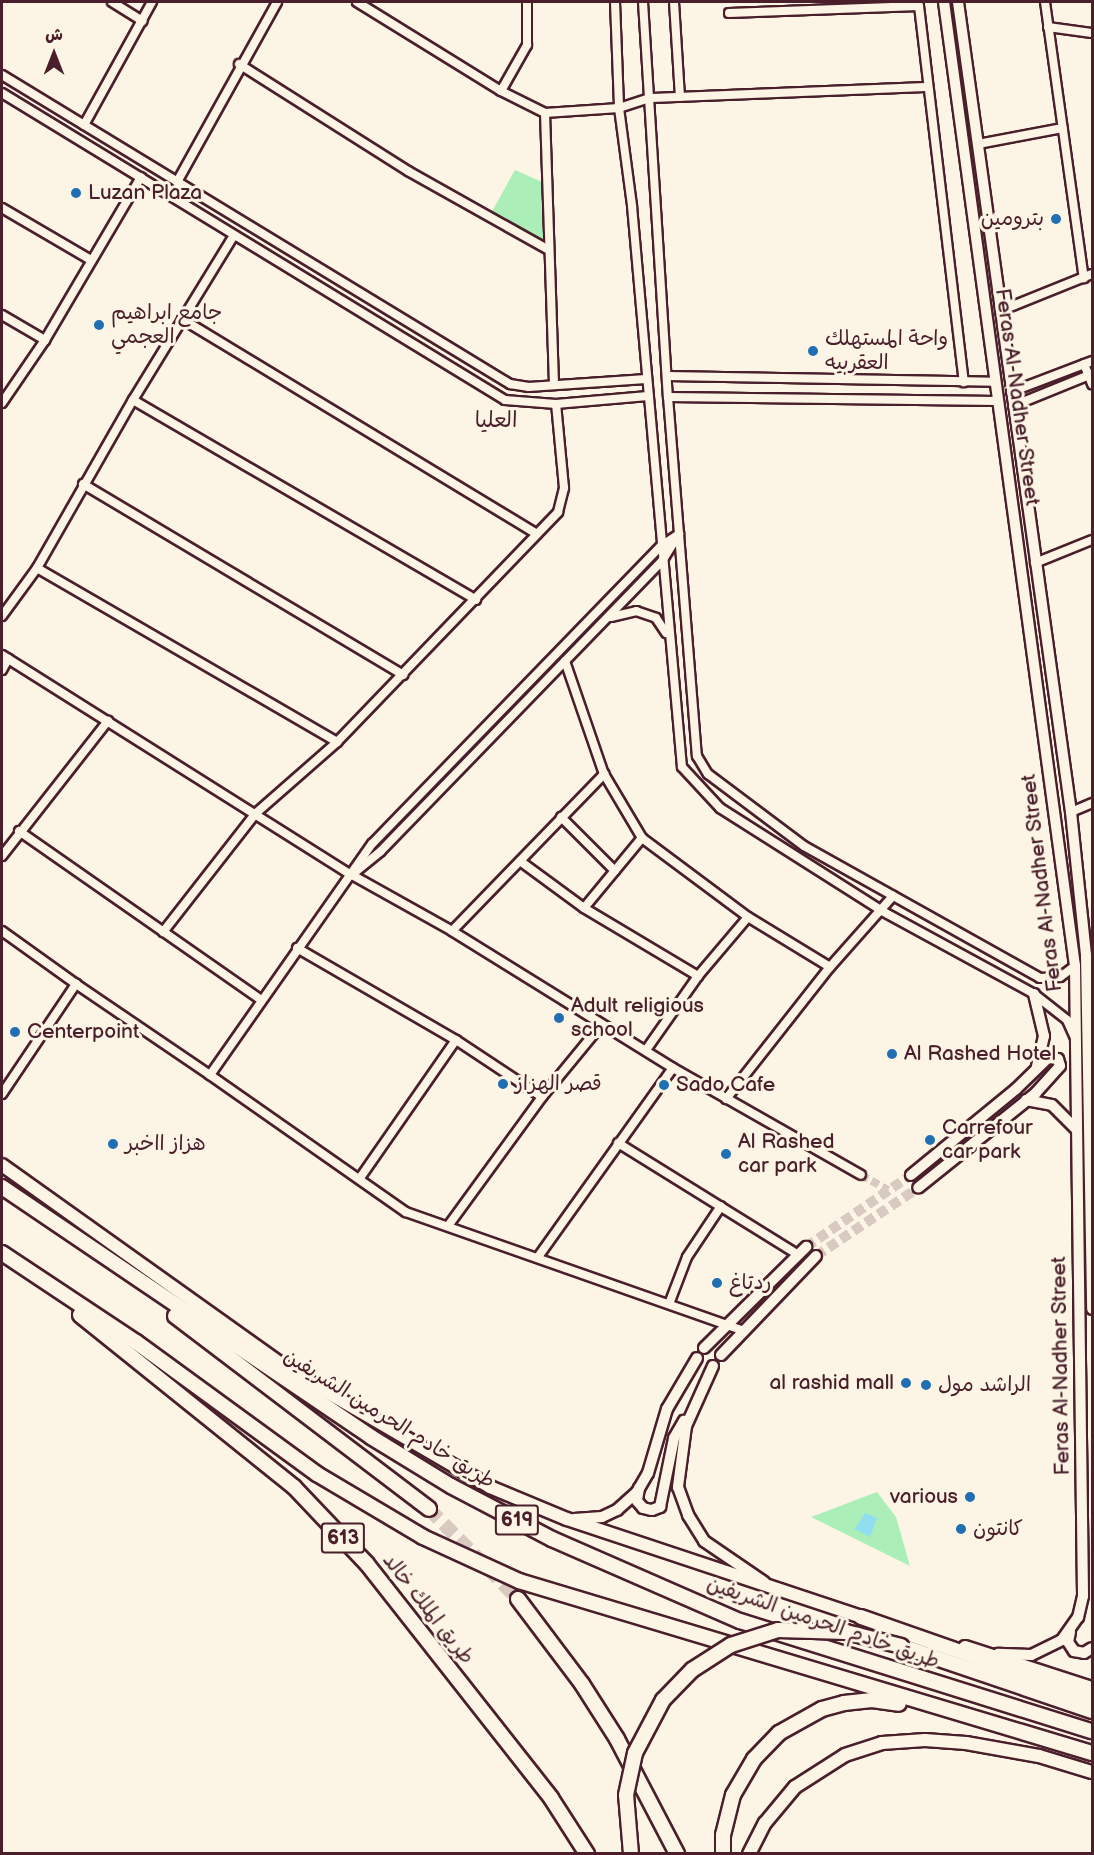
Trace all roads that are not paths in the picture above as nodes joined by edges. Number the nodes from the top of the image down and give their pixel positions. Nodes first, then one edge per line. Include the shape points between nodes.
1 (112, 2) edge
2 (152, 2) edge
3 (277, 2) edge
4 (357, 2) edge
5 (527, 2) edge
6 (615, 2) edge
7 (643, 2) edge
8 (674, 2) edge
9 (944, 2) edge
10 (958, 2) edge
11 (1045, 2) edge
12 (729, 13) dead end
13 (142, 21) junction
14 (1048, 27) junction
15 (1092, 33) edge
16 (239, 64) junction
17 (2, 75) edge
18 (928, 87) junction
19 (501, 91) junction
20 (2, 93) edge
21 (680, 97) junction
22 (650, 98) junction
23 (619, 108) junction
24 (544, 113) junction
25 (84, 125) junction
26 (1063, 128) junction
27 (978, 144) junction
28 (141, 177) junction
29 (177, 182) junction
30 (2, 207) edge
31 (234, 235) junction
32 (547, 249) junction
33 (91, 260) junction
34 (1092, 274) edge
35 (1084, 278) junction
36 (1000, 311) junction
37 (2, 315) edge
38 (182, 319) junction
39 (45, 340) junction
40 (1088, 362) edge
41 (1091, 374) edge
42 (667, 376) junction
43 (646, 379) junction
44 (964, 382) junction
45 (995, 382) junction
46 (554, 384) junction
47 (1092, 384) edge
48 (1011, 392) junction
49 (648, 396) junction
50 (668, 397) junction
51 (133, 400) junction
52 (998, 401) junction
53 (2, 403) edge
54 (556, 404) junction
55 (1013, 406) junction
56 (83, 484) junction
57 (537, 534) junction
58 (679, 534) junction
59 (1092, 540) edge
60 (661, 546) junction
61 (662, 561) junction
62 (1035, 562) junction
63 (37, 568) junction
64 (476, 600) junction
65 (2, 616) edge
66 (604, 620) junction
67 (669, 640) junction
68 (5, 657) edge
69 (565, 661) junction
70 (2, 670) edge
71 (403, 675) junction
72 (108, 721) junction
73 (337, 742) junction
74 (604, 774) junction
75 (1092, 803) edge
76 (1071, 812) junction
77 (256, 813) junction
78 (561, 817) junction
79 (19, 831) junction
80 (642, 838) junction
81 (2, 856) edge
82 (520, 861) junction
83 (615, 871) junction
84 (352, 874) junction
85 (893, 896) junction
86 (584, 908) junction
87 (882, 911) junction
88 (748, 917) junction
89 (2, 931) edge
90 (452, 931) junction
91 (163, 932) junction
92 (297, 948) junction
93 (1089, 956) edge
94 (830, 967) junction
95 (1084, 969) edge
96 (698, 976) junction
97 (76, 984) junction
98 (1034, 994) junction
99 (261, 1000) junction
100 (602, 1024) junction
101 (1075, 1038) junction
102 (456, 1040) junction
103 (646, 1050) junction
104 (672, 1068) junction
105 (1036, 1068) junction
106 (210, 1075) junction
107 (2, 1094) edge
108 (542, 1096) junction
109 (726, 1099) junction
110 (1026, 1100) junction
111 (1077, 1130) junction
112 (618, 1143) junction
113 (2, 1165) edge
114 (910, 1174) tunnel mouth
115 (861, 1175) tunnel mouth
116 (360, 1178) junction
117 (2, 1187) edge
118 (918, 1188) tunnel mouth
119 (1092, 1193) edge
120 (721, 1206) junction
121 (448, 1226) junction
122 (806, 1247) tunnel mouth
123 (2, 1253) edge
124 (797, 1254) junction
125 (816, 1256) tunnel mouth
126 (538, 1257) junction
127 (106, 1260) junction
128 (1092, 1278) edge
129 (39, 1280) junction
130 (669, 1304) junction
131 (1092, 1309) edge
132 (727, 1324) junction
133 (741, 1330) junction
134 (704, 1348) dead end
135 (721, 1355) dead end
136 (697, 1358) dead end
137 (713, 1366) dead end
138 (694, 1405) junction
139 (639, 1488) junction
140 (429, 1509) tunnel mouth
141 (567, 1518) junction
142 (770, 1585) junction
143 (518, 1599) tunnel mouth
144 (861, 1617) junction
145 (1070, 1632) junction
146 (1092, 1648) edge
147 (981, 1652) junction
148 (1092, 1688) edge
149 (1092, 1698) edge
150 (1092, 1711) edge
151 (982, 1721) junction
152 (1092, 1731) edge
153 (1092, 1753) edge
154 (1092, 1772) edge
155 (587, 1854) edge
156 (631, 1854) edge
157 (677, 1854) edge
158 (723, 1854) edge
159 (749, 1854) edge

1 - 13 street
2 - 13 street
3 - 16 street
4 - 19 street
5 - 19 street via 526,45
6 - 23 street
7 - 22 street
8 - 21 street
9 - 45 street, Feras Al-Nadher Street
10 - 27 street, Feras Al-Nadher Street
11 - 14 street
12 - 18 street via 919,6
13 - 25 street
14 - 15 street
14 - 26 street
16 - 29 street
16 - 32 street via 408,171
17 - 25 street
18 - 21 street
18 - 44 street
19 - 24 street
20 - 28 street
21 - 22 street
22 - 23 street
22 - 42 street
23 - 24 street
23 - 43 street
24 - 32 street
25 - 29 street
26 - 27 street
26 - 35 street
27 - 36 street, Feras Al-Nadher Street
28 - 31 street
28 - 33 street
29 - 46 street via 510,384
30 - 33 street
31 - 38 street
31 - 54 street via 504,400
32 - 46 street
33 - 39 street
34 - 35 street
35 - 36 street
36 - 48 street, Feras Al-Nadher Street
37 - 39 street
38 - 51 street
38 - 57 street
39 - 53 street
40 - 41 street
40 - 48 street
41 - 47 street
41 - 55 street
42 - 44 street
42 - 50 street
43 - 46 street
43 - 49 street
44 - 45 street
45 - 52 street, Feras Al-Nadher Street
48 - 55 street, Feras Al-Nadher Street
49 - 54 street
49 - 60 street
50 - 52 street
50 - 58 street
51 - 56 street
51 - 64 street
52 - 95 street, Feras Al-Nadher Street
54 - 57 street via 564,488 558,512
55 - 62 street, Feras Al-Nadher Street
56 - 63 street
56 - 71 street
57 - 64 street
58 - 60 street
58 - 61 street
58 - 85 street via 697,756 708,774 804,846
59 - 62 street
60 - 61 street
60 - 84 street via 372,844
61 - 66 street
61 - 67 street
62 - 76 street, Feras Al-Nadher Street
63 - 65 street
63 - 73 street
64 - 71 street
66 - 67 street via 620,612 636,611 656,618
66 - 69 street
67 - 87 street via 682,767 692,782 720,808
68 - 70 street
68 - 72 street
69 - 74 street
69 - 84 street via 380,852
71 - 73 street
72 - 77 street
72 - 79 street
73 - 77 street
74 - 78 street
74 - 80 street
75 - 76 street
76 - 93 street, Feras Al-Nadher Street
77 - 84 street
77 - 91 street
78 - 82 street
78 - 83 street
79 - 81 street
79 - 91 street
80 - 83 street
80 - 88 street
82 - 86 street
82 - 90 street
83 - 86 street
84 - 90 street
84 - 92 street
85 - 87 street
85 - 95 street via 1040,978 1060,977
86 - 96 street
87 - 94 street
87 - 98 street
88 - 94 street
88 - 96 street
89 - 97 street
90 - 100 street
91 - 99 street
92 - 99 street
92 - 102 street
93 - 95 street, Feras Al-Nadher Street
94 - 109 street
95 - 101 street, Feras Al-Nadher Street
95 - 119 street, Feras Al-Nadher Street
96 - 103 street
97 - 106 street
97 - 107 street
98 - 101 street via 1067,1020
98 - 105 street via 1044,1036
99 - 106 street
100 - 103 street
100 - 108 street
101 - 111 street, Feras Al-Nadher Street
102 - 108 street
102 - 116 street
103 - 104 street
104 - 109 street
104 - 112 street
105 - 110 street via 1048,1058 1060,1061 1049,1080
105 - 114 street via 1016,1089
106 - 116 street
108 - 121 street
109 - 115 street
110 - 111 street via 1052,1105
110 - 118 street
111 - 145 street, Feras Al-Nadher Street via 1083,1596
112 - 120 street
112 - 126 street
113 - 141 main road via 291,1371 490,1487
116 - 121 street via 405,1212
117 - 127 highway, طريق خادم الحرمين الشريفين / 619
119 - 128 street, Feras Al-Nadher Street
120 - 124 street
120 - 130 street via 687,1257
121 - 126 street
122 - 124 street
123 - 129 highway, طريق خادم الحرمين الشريفين / 619
124 - 132 street
125 - 133 street
126 - 130 street
127 - 140 highway via 246,1374
127 - 152 highway, طريق خادم الحرمين الشريفين / 619 via 413,1463 609,1566 740,1621
128 - 131 street, Feras Al-Nadher Street
129 - 151 highway, طريق خادم الحرمين الشريفين / 619 via 136,1342 316,1474 423,1537 519,1581
129 - 155 highway, طريق الملك خالد / 613 via 127,1354 236,1436 302,1496 367,1564 551,1798
130 - 132 street
132 - 133 street
132 - 134 street
133 - 135 street
136 - 139 street via 667,1409
137 - 138 street
138 - 139 street via 674,1438 660,1507 652,1510 639,1505
138 - 142 street via 677,1474 688,1515 715,1551
139 - 141 street via 602,1517
141 - 142 main road
142 - 144 main road
143 - 157 highway via 594,1702 659,1812
144 - 147 main road
144 - 149 highway
145 - 146 street via 1068,1642 1074,1651 1084,1653
145 - 147 street via 1041,1653 1019,1656
147 - 148 main road
150 - 156 highway, bridge via 901,1646 846,1632 778,1630 731,1645 692,1670 657,1709 635,1753 626,1795
151 - 153 highway, طريق خادم الحرمين الشريفين / 619
151 - 158 highway via 872,1700 822,1709 799,1720 763,1747 746,1770 728,1812
154 - 159 main road via 1039,1756 966,1743 882,1743 844,1755 795,1787 765,1823

